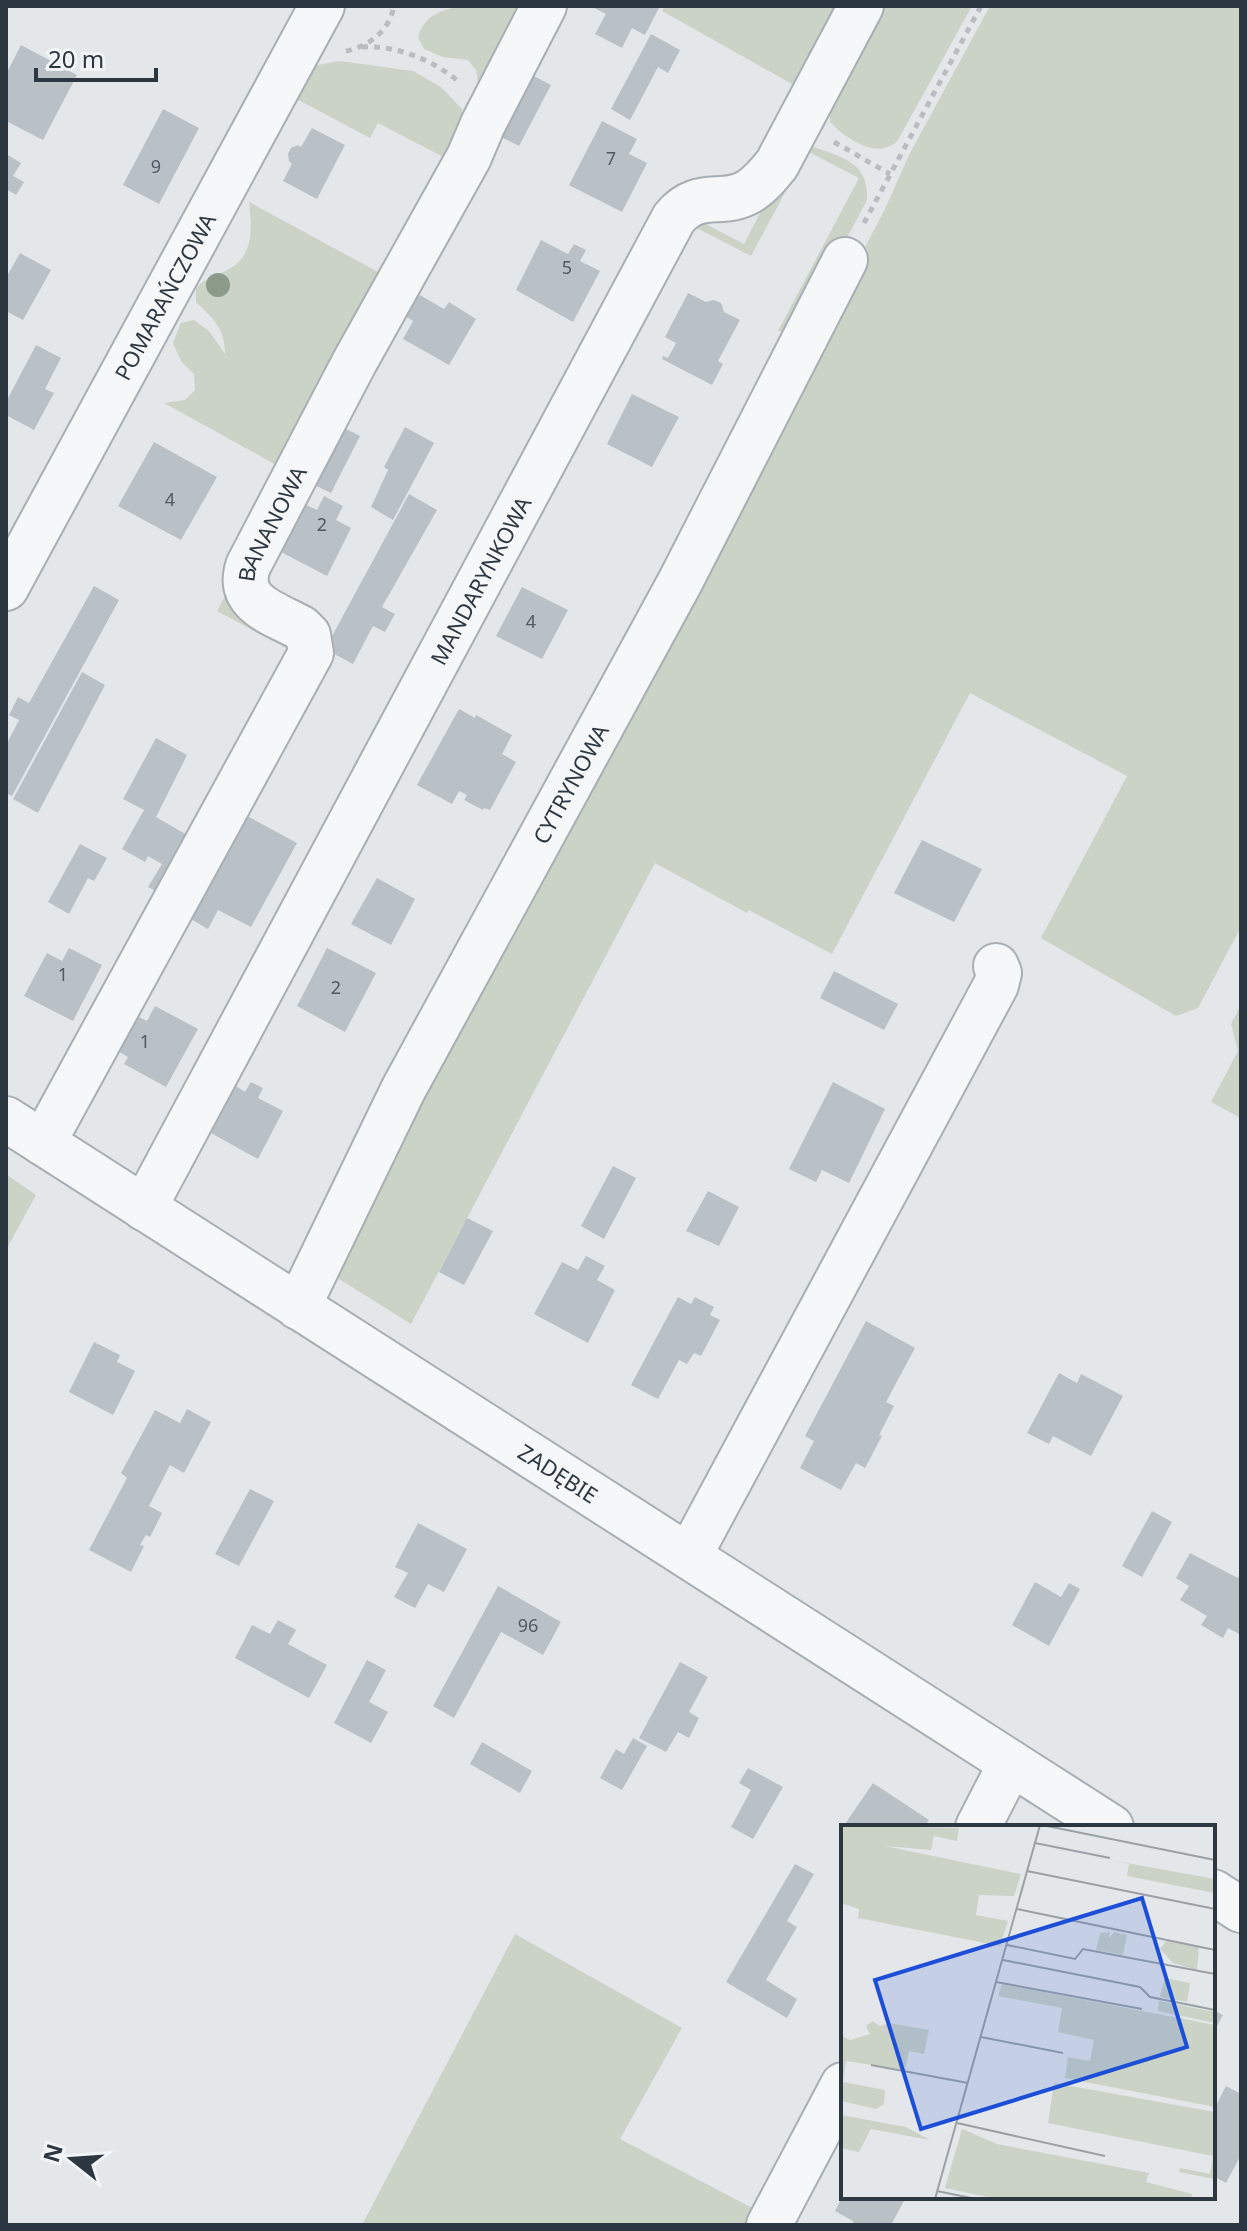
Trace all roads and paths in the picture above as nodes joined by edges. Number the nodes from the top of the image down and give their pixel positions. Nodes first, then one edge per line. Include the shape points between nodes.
1 (322, 6) edge
2 (394, 6) edge
3 (544, 6) edge
4 (861, 6) edge
5 (981, 6) edge
6 (362, 47) junction
7 (341, 52) dead end
8 (483, 124) junction
9 (790, 137) junction
10 (890, 174) junction
11 (845, 260) joint
12 (6, 588) edge
13 (996, 966) dead end
14 (6, 1119) edge
15 (43, 1143) junction
16 (144, 1208) junction
17 (298, 1307) junction
18 (689, 1556) junction
19 (1011, 1763) junction
20 (979, 1825) edge
21 (1108, 1825) edge
22 (1215, 1893) edge
23 (1241, 1910) edge
24 (841, 2089) edge
25 (769, 2225) edge

1 - 12 street, POMARAŃCZOWA
2 - 6 path via 386,27
3 - 8 street, BANANOWA
4 - 9 street, MANDARYNKOWA
5 - 10 path
6 - 7 path
6 - 8 path via 398,50 449,72 478,105
8 - 15 street, BANANOWA via 248,566 245,590 251,599 301,628 311,653
9 - 10 path via 819,136
9 - 16 street, MANDARYNKOWA via 777,164 747,193 693,202 674,218
10 - 11 path
11 - 17 street, CYTRYNOWA via 680,582 403,1090
13 - 18 street via 996,985
14 - 15 street, ZADĘBIE
15 - 16 street, ZADĘBIE
16 - 17 street, ZADĘBIE
17 - 18 street, ZADĘBIE
18 - 19 street, ZADĘBIE
19 - 20 street
19 - 21 street, ZADĘBIE
22 - 23 street
24 - 25 street

